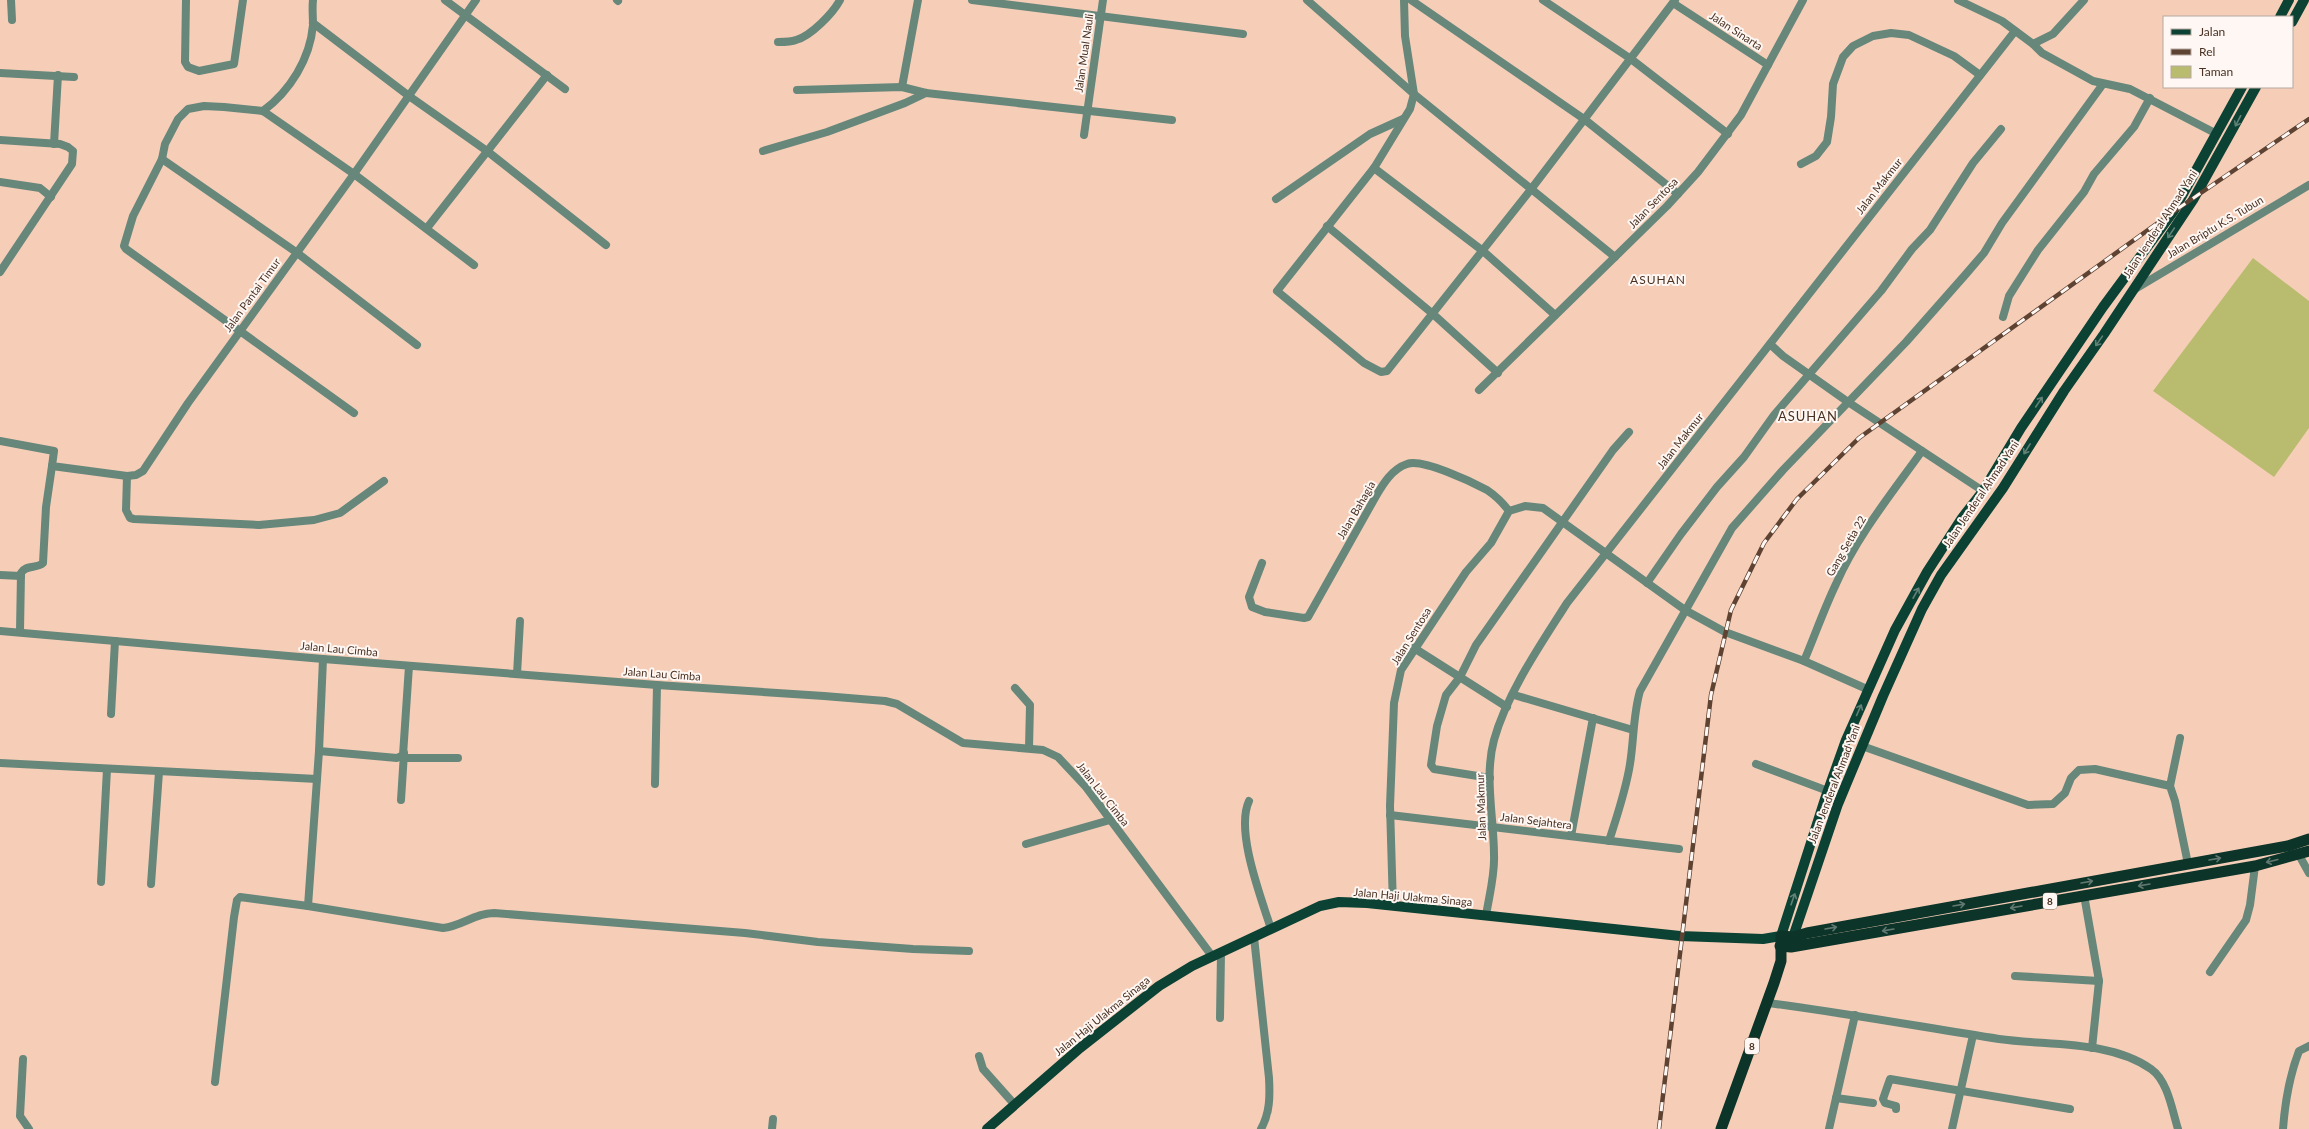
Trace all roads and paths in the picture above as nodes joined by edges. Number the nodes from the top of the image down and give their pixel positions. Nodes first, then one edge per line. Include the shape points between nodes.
1 (12, 0) edge
2 (186, 0) edge
3 (243, 0) edge
4 (313, 0) edge
5 (445, 0) edge
6 (476, 0) edge
7 (840, 0) edge
8 (918, 0) edge
9 (972, 0) edge
10 (1104, 0) edge
11 (1307, 0) edge
12 (1404, 0) edge
13 (1411, 0) edge
14 (1543, 0) edge
15 (1803, 0) edge
16 (1958, 0) edge
17 (2084, 0) edge
18 (2289, 0) edge
19 (1674, 1) edge
20 (2302, 3) edge
21 (465, 15) junction
22 (1100, 15) junction
23 (2281, 16) edge
24 (12, 20) dead end
25 (2293, 20) edge
26 (313, 23) junction
27 (2015, 31) junction
28 (1243, 34) dead end
29 (778, 42) dead end
30 (2033, 44) junction
31 (1631, 59) junction
32 (1768, 65) junction
33 (0, 73) edge
34 (58, 75) junction
35 (547, 75) junction
36 (1980, 75) junction
37 (74, 76) dead end
38 (2103, 84) junction
39 (902, 87) junction
40 (565, 88) dead end
41 (2241, 88) edge
42 (2255, 88) edge
43 (797, 90) dead end
44 (926, 93) junction
45 (1414, 94) junction
46 (409, 96) junction
47 (2150, 98) junction
48 (264, 110) junction
49 (1087, 110) junction
50 (1404, 119) junction
51 (1584, 119) junction
52 (1172, 120) dead end
53 (2001, 129) dead end
54 (1728, 134) junction
55 (2218, 134) junction
56 (1084, 135) dead end
57 (0, 140) edge
58 (54, 144) junction
59 (764, 151) dead end
60 (486, 152) junction
61 (162, 159) junction
62 (1801, 164) dead end
63 (1374, 168) junction
64 (354, 174) junction
65 (0, 182) edge
66 (2309, 185) edge
67 (1532, 188) junction
68 (1678, 194) junction
69 (51, 197) junction
70 (1276, 199) dead end
71 (1327, 226) junction
72 (427, 228) junction
73 (606, 245) dead end
74 (1482, 251) junction
75 (296, 252) junction
76 (1615, 257) junction
77 (474, 265) dead end
78 (0, 272) edge
79 (2133, 290) junction
80 (1433, 314) junction
81 (1555, 315) junction
82 (2003, 317) dead end
83 (240, 330) junction
84 (1770, 344) junction
85 (417, 345) dead end
86 (1498, 373) junction
87 (1808, 374) junction
88 (1479, 390) dead end
89 (1848, 402) junction
90 (354, 413) dead end
91 (1629, 432) dead end
92 (0, 441) edge
93 (1922, 451) junction
94 (52, 466) junction
95 (127, 476) junction
96 (384, 481) dead end
97 (1983, 491) junction
98 (1509, 511) junction
99 (1962, 518) junction
100 (1563, 522) junction
101 (1976, 526) junction
102 (1607, 552) junction
103 (1262, 563) dead end
104 (0, 575) edge
105 (22, 576) junction
106 (1647, 584) junction
107 (1907, 608) junction
108 (1685, 610) junction
109 (1920, 614) junction
110 (520, 621) dead end
111 (0, 631) edge
112 (20, 631) junction
113 (115, 641) junction
114 (1414, 648) junction
115 (323, 659) junction
116 (1804, 661) junction
117 (409, 666) junction
118 (517, 674) junction
119 (1460, 677) junction
120 (657, 685) junction
121 (1015, 688) dead end
122 (1868, 690) junction
123 (1514, 694) junction
124 (1507, 706) junction
125 (111, 714) dead end
126 (1594, 718) junction
127 (1633, 730) junction
128 (2180, 738) dead end
129 (1862, 746) junction
130 (1029, 748) junction
131 (319, 751) junction
132 (405, 755) junction
133 (458, 758) dead end
134 (0, 763) edge
135 (1756, 764) dead end
136 (107, 769) junction
137 (159, 772) junction
138 (1490, 778) junction
139 (317, 779) junction
140 (655, 784) dead end
141 (2170, 786) junction
142 (1828, 791) junction
143 (401, 800) dead end
144 (1249, 801) dead end
145 (1390, 815) junction
146 (1110, 820) junction
147 (1493, 827) junction
148 (1571, 836) junction
149 (2309, 839) edge
150 (1609, 841) junction
151 (1026, 844) dead end
152 (1679, 849) dead end
153 (2304, 853) edge
154 (2188, 864) junction
155 (2255, 866) junction
156 (2309, 872) edge
157 (101, 882) dead end
158 (150, 884) dead end
159 (2084, 895) junction
160 (308, 906) junction
161 (1393, 906) junction
162 (1486, 916) junction
163 (1271, 929) junction
164 (1254, 937) junction
165 (1786, 941) junction
166 (969, 951) dead end
167 (1216, 954) junction
168 (2210, 972) dead end
169 (2015, 976) dead end
170 (2099, 981) junction
171 (1768, 1003) junction
172 (1855, 1014) junction
173 (1220, 1018) dead end
174 (1973, 1035) junction
175 (2309, 1046) edge
176 (2092, 1048) junction
177 (979, 1056) dead end
178 (23, 1059) dead end
179 (215, 1082) dead end
180 (1959, 1091) junction
181 (1836, 1098) junction
182 (1874, 1103) dead end
183 (1014, 1105) junction
184 (2070, 1109) dead end
185 (1896, 1110) dead end
186 (773, 1119) dead end
187 (29, 1129) edge
188 (772, 1129) edge
189 (987, 1129) edge
190 (1261, 1129) edge
191 (1721, 1129) edge
192 (1829, 1129) edge
193 (1952, 1129) edge
194 (2178, 1129) edge
195 (2283, 1129) edge

1 - 24 street
2 - 3 street via 186,62 188,67 199,70 234,64
4 - 26 street
5 - 21 street
6 - 21 street, Jalan Pantai Timur
7 - 29 street via 836,8 807,35 796,41
8 - 39 street
9 - 22 street
10 - 22 street, Jalan Mual Nauli
11 - 45 street
12 - 45 street via 1405,36
13 - 51 street
14 - 31 street
15 - 32 street, Jalan Sentosa
16 - 27 street via 2002,21
17 - 30 street via 2053,34
18 - 20 main road
18 - 23 main road
19 - 31 street
19 - 32 street, Jalan Sinarta
20 - 25 main road
21 - 35 street
21 - 46 street, Jalan Pantai Timur
22 - 28 street
22 - 49 street, Jalan Mual Nauli
26 - 46 street
26 - 48 street via 306,53 292,81 280,98
27 - 30 street
27 - 36 street, Jalan Makmur
30 - 38 street via 2042,53
31 - 51 street
31 - 54 street
32 - 54 street, Jalan Sentosa via 1741,116
33 - 34 street
34 - 37 street
34 - 58 street
35 - 40 street
35 - 60 street
36 - 62 street via 1954,56 1909,35 1891,33 1873,36 1853,46 1843,57 1833,84 1832,117 1827,142 1816,156
36 - 84 street, Jalan Makmur
38 - 47 street via 2120,85
38 - 89 street via 2002,223 1984,253 1906,342
39 - 43 street
39 - 44 street
41 - 55 main road, Jalan Jenderal Ahmad Yani
42 -> 79 main road, Jalan Jenderal Ahmad Yani via 2193,200
44 - 49 street
44 - 59 street via 827,132
45 - 50 street
45 - 67 street
46 - 60 street
46 - 64 street, Jalan Pantai Timur
47 - 55 street
47 - 82 street via 2134,127 2094,174 2084,192 2038,250 2009,296
48 - 61 street via 211,106 188,109 172,128
48 - 64 street
49 - 52 street
49 - 56 street, Jalan Mual Nauli
50 - 63 street
50 - 70 street via 1370,134
51 - 67 street
51 - 68 street
53 - 87 street via 1973,163 1930,230 1912,249 1881,291
54 - 68 street, Jalan Sentosa
97 -> 55 main road, Jalan Jenderal Ahmad Yani via 2021,428 2103,307 2169,220
57 - 58 street
58 - 69 street via 68,147 74,155 72,164
60 - 72 street
60 - 73 street
61 - 75 street
61 - 83 street via 133,216 125,248 134,257
63 - 71 street
63 - 74 street
64 - 72 street
64 - 75 street, Jalan Pantai Timur
65 - 69 street via 40,188
66 - 79 street, Jalan Briptu K.S. Tubun
67 - 74 street
67 - 76 street
68 - 76 street, Jalan Sentosa
69 - 78 street
71 - 80 street
71 - 80 street via 1277,291 1353,354 1374,370 1381,372 1387,371
72 - 77 street
74 - 80 street
74 - 81 street
75 - 83 street, Jalan Pantai Timur
75 - 85 street
76 - 81 street, Jalan Sentosa
79 -> 101 main road, Jalan Jenderal Ahmad Yani
80 - 86 street
81 - 86 street, Jalan Sentosa
83 - 90 street
83 - 95 street, Jalan Pantai Timur via 147,466 136,475
84 - 87 street
84 - 102 street, Jalan Makmur
86 - 88 street, Jalan Sentosa
87 - 89 street
87 - 106 street via 1744,457 1717,487
89 - 93 street
89 - 108 street via 1732,528
91 - 100 street via 1613,450
92 - 94 street via 54,451
93 - 97 street
93 - 116 street, Gang Setia 22 via 1853,552 1836,584
94 - 95 street
94 - 105 street via 46,507 43,563 23,570
95 - 96 street via 126,510 130,518 259,525 314,520 340,513
97 - 99 main road, Jalan Jenderal Ahmad Yani
98 - 100 street via 1535,506 1543,508
98 - 103 street, Jalan Bahagia via 1488,491 1466,480 1417,462 1407,464 1386,480 1311,613 1304,618 1252,608 1249,597
98 - 114 street, Jalan Sentosa via 1491,543 1466,572
99 - 101 main road
107 -> 99 main road, Jalan Jenderal Ahmad Yani
100 - 102 street
100 - 119 street via 1476,645
101 - 109 main road, Jalan Jenderal Ahmad Yani via 1941,575
102 - 106 street
102 - 123 street, Jalan Makmur via 1563,609 1525,669
104 - 105 street
105 - 112 street
106 - 108 street
107 - 109 main road
107 - 122 main road, Jalan Jenderal Ahmad Yani
108 - 116 street via 1725,632
108 - 127 street via 1640,691
109 - 129 main road, Jalan Jenderal Ahmad Yani
110 - 118 street
111 - 112 street, Jalan Lau Cimba
112 - 113 street, Jalan Lau Cimba
113 - 115 street, Jalan Lau Cimba
113 - 125 street
114 - 119 street
114 - 145 street, Jalan Sentosa via 1401,670 1394,703
115 - 117 street, Jalan Lau Cimba
115 - 131 street
116 - 122 street
117 - 118 street, Jalan Lau Cimba
117 - 132 street
118 - 120 street, Jalan Lau Cimba
119 - 124 street
119 - 138 street via 1444,701 1431,765 1434,769
120 - 130 street, Jalan Lau Cimba via 885,701 897,704 963,744
120 - 140 street
121 - 130 street via 1030,705
142 -> 122 main road, Jalan Jenderal Ahmad Yani via 1846,740
123 - 124 street, Jalan Makmur
123 - 126 street
124 - 138 street, Jalan Makmur via 1494,741
126 - 127 street
126 - 148 street
127 - 150 street via 1624,794
128 - 141 street
129 - 141 street via 2028,804 2053,804 2065,793 2071,778 2079,770 2095,769
129 - 165 main road, Jalan Jenderal Ahmad Yani
130 - 146 street, Jalan Lau Cimba via 1043,750 1058,757 1086,787
131 - 132 street via 397,758
131 - 139 street
132 - 133 street
132 - 143 street
134 - 136 street
135 - 142 street
136 - 137 street
136 - 157 street
137 - 139 street
137 - 158 street
138 - 147 street, Jalan Makmur
139 - 160 street
141 - 154 street via 2176,801
165 -> 142 main road, Jalan Jenderal Ahmad Yani
144 - 163 street via 1244,817 1251,867
145 - 147 street, Jalan Sejahtera
145 - 161 street, Jalan Sentosa
146 - 151 street
146 - 167 street, Jalan Lau Cimba
147 - 148 street, Jalan Sejahtera
147 - 162 street, Jalan Makmur via 1494,857
148 - 150 street, Jalan Sejahtera
154 -> 149 highway, 8 via 2288,846
150 - 152 street, Jalan Sejahtera
153 -> 155 highway, 8
153 - 156 street
165 -> 154 highway, 8 via 1807,933
155 -> 159 highway, 8
155 - 168 street via 2246,920
159 -> 165 highway, 8
159 - 170 street
160 - 166 street via 443,928 458,925 478,914 494,913 745,933 818,942
160 - 179 street via 238,898
161 - 162 main road, Jalan Haji Ulakma Sinaga
161 - 163 main road, Jalan Haji Ulakma Sinaga via 1339,902 1320,906
162 - 165 main road, Jalan Haji Ulakma Sinaga via 1680,936
163 - 164 main road, Jalan Haji Ulakma Sinaga
164 - 167 main road, Jalan Haji Ulakma Sinaga
164 - 190 street via 1270,1101 1266,1120
165 - 171 highway, 8
167 - 173 street
167 - 183 main road, Jalan Haji Ulakma Sinaga via 1159,986 1080,1048
169 - 170 street
170 - 176 street
171 - 172 street
171 - 191 highway, 8
172 - 174 street
172 - 181 street
174 - 176 street
174 - 180 street
175 - 195 street via 2299,1051 2291,1070
176 - 194 street via 2119,1053 2151,1069 2161,1078
177 - 183 street via 983,1070
178 - 187 street via 20,1116
180 - 184 street
180 - 185 street via 1890,1079 1883,1099 1885,1103 1896,1106
180 - 193 street
181 - 182 street
181 - 192 street
183 - 189 main road, Jalan Haji Ulakma Sinaga
186 - 188 street

